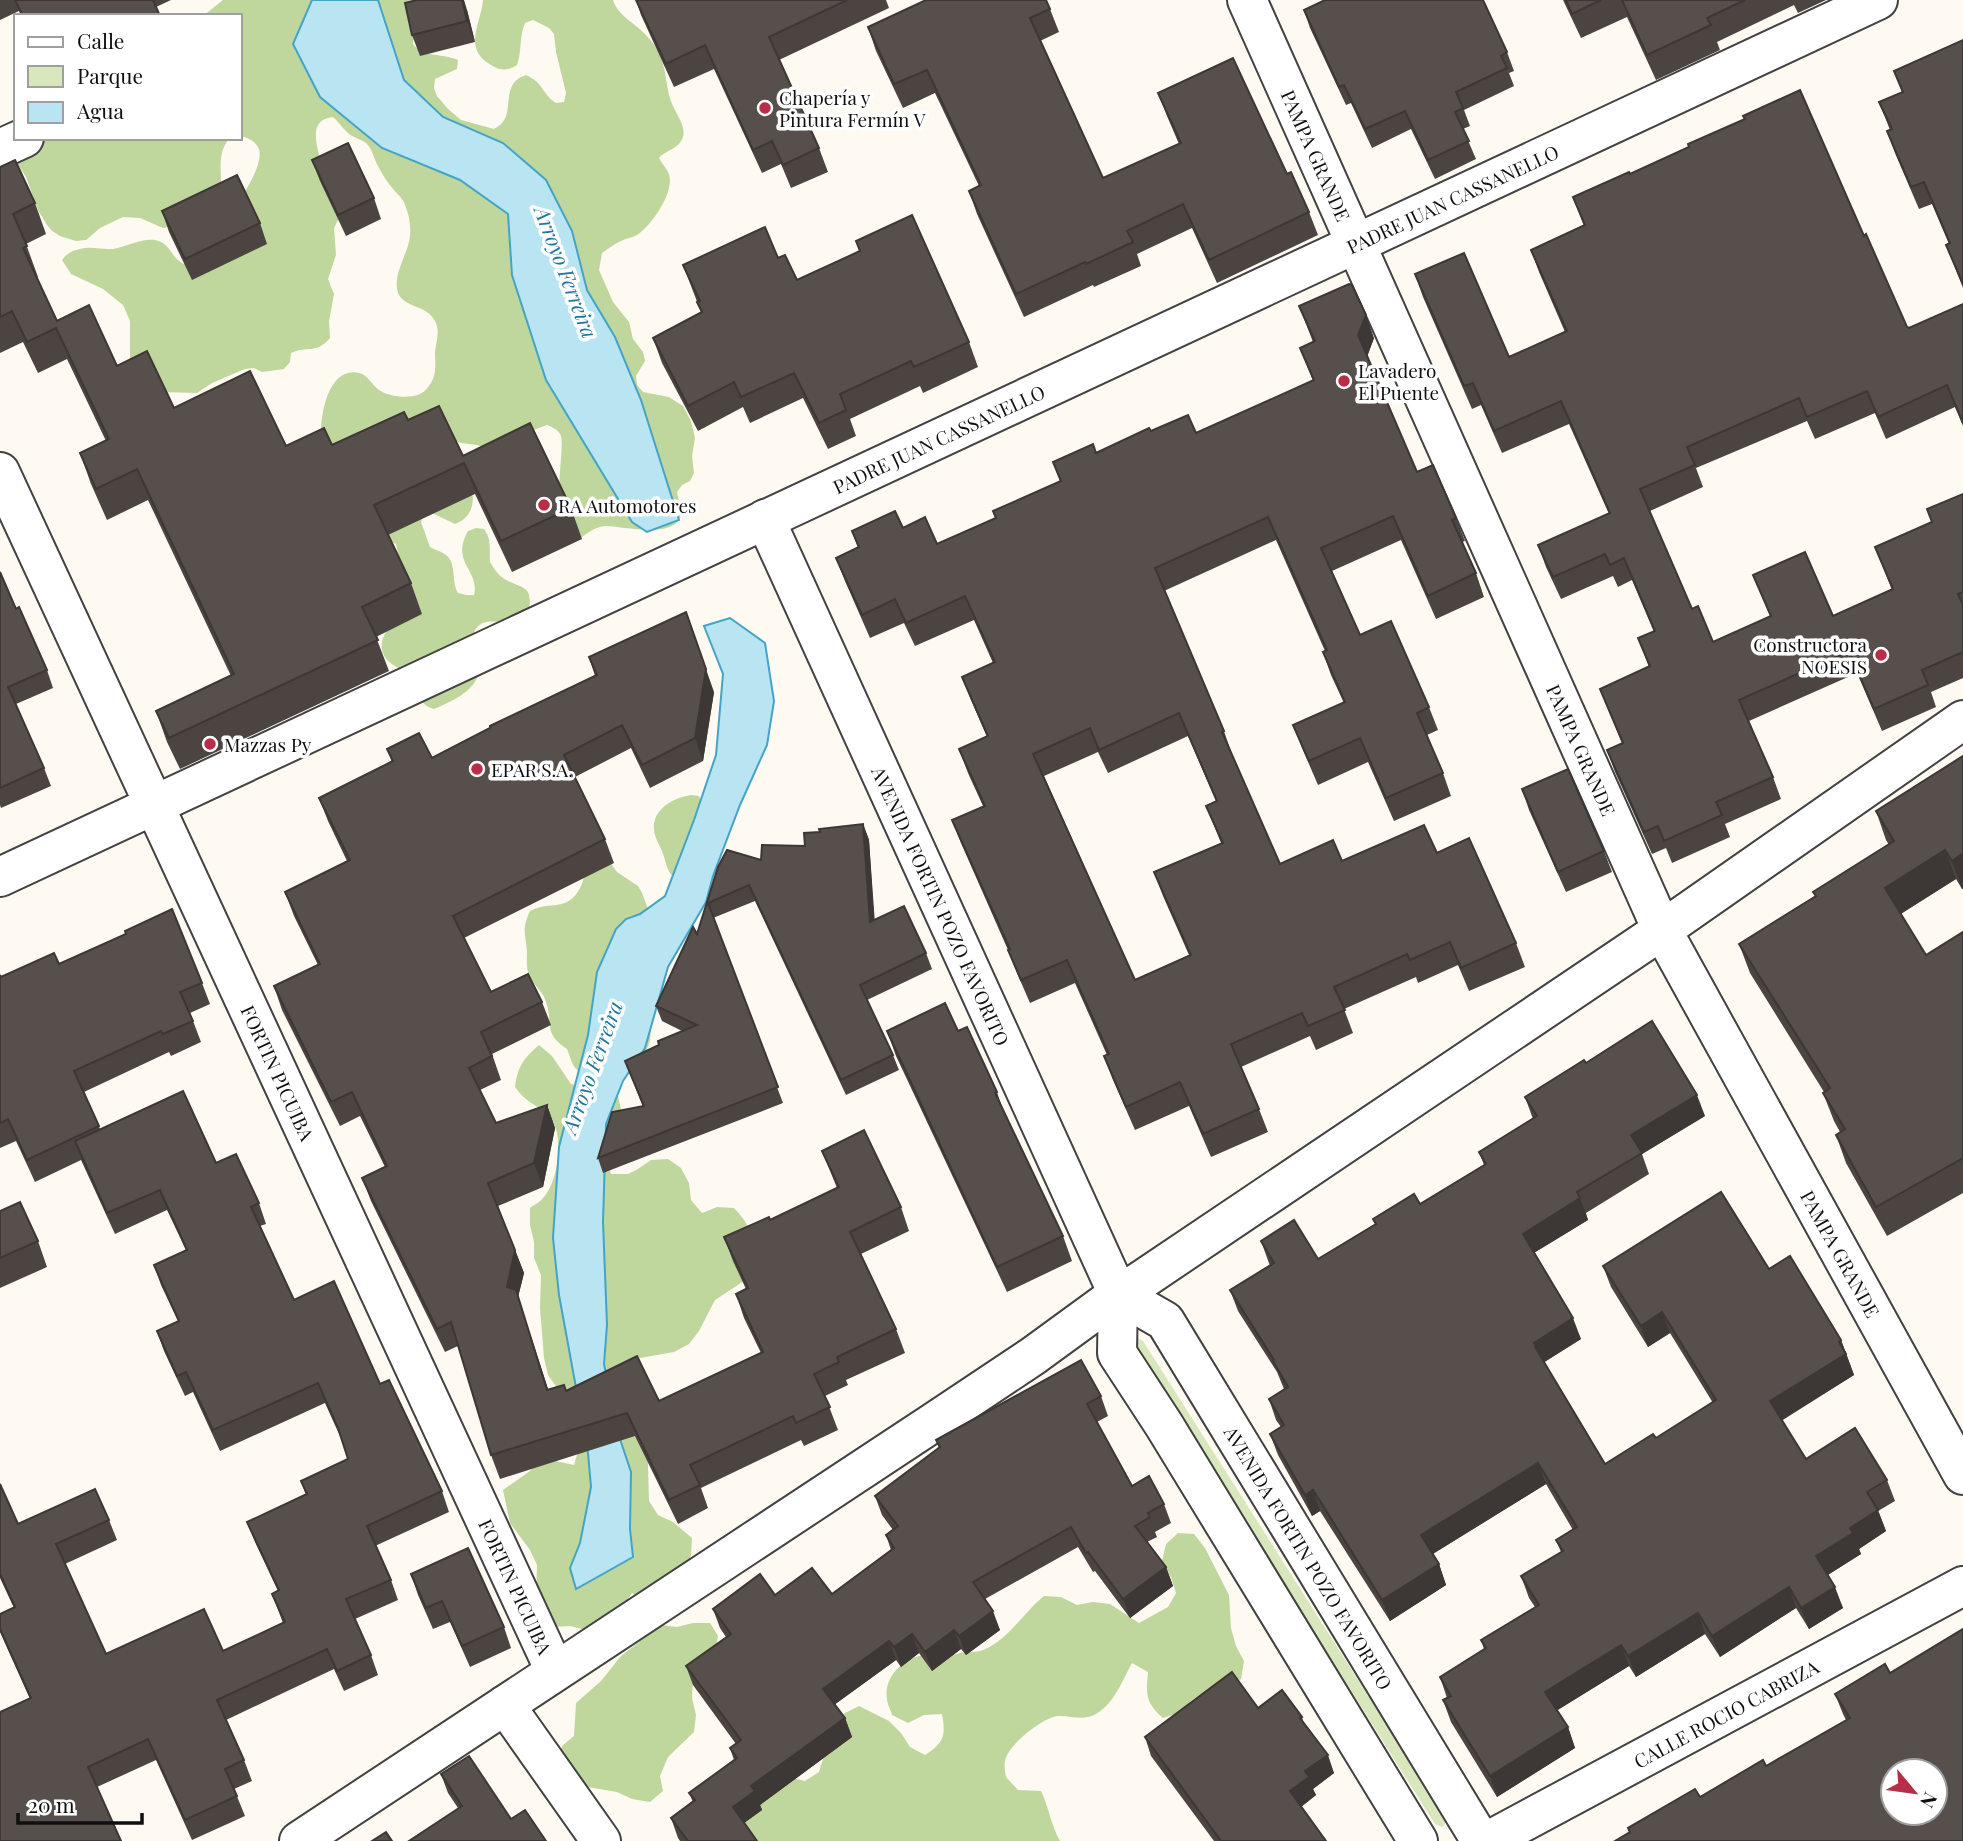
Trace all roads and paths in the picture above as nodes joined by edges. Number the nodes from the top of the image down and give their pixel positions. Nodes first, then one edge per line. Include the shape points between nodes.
1 (1247, 0) edge
2 (1878, 0) edge
3 (20, 140) edge
4 (0, 149) edge
5 (1356, 244) junction
6 (0, 472) edge
7 (765, 519) junction
8 (1963, 720) edge
9 (154, 805) junction
10 (0, 877) edge
11 (1662, 930) junction
12 (1118, 1294) junction
13 (1963, 1475) edge
14 (1963, 1587) edge
15 (555, 1671) junction
16 (505, 1705) junction
17 (299, 1841) edge
18 (601, 1841) edge
19 (1418, 1841) edge
20 (1481, 1841) edge
21 (1488, 1841) edge

1 - 5 street, PAMPA GRANDE
2 - 5 street, PADRE JUAN CASSANELLO
3 - 4 street
5 - 7 street, PADRE JUAN CASSANELLO
5 - 11 street, PAMPA GRANDE
6 - 9 street, FORTIN PICUIBA
7 - 9 street, PADRE JUAN CASSANELLO
7 - 12 street, AVENIDA FORTIN POZO FAVORITO
8 - 11 street
9 - 10 street, PADRE JUAN CASSANELLO
9 - 15 street, FORTIN PICUIBA
11 - 12 street
11 - 13 street, PAMPA GRANDE
12 - 15 street via 945,1415
12 - 19 street, AVENIDA FORTIN POZO FAVORITO via 1117,1353
12 - 20 street, AVENIDA FORTIN POZO FAVORITO via 1165,1321
14 - 21 street, CALLE ROCIO CABRIZA
15 - 16 street
16 - 17 street
16 - 18 street

